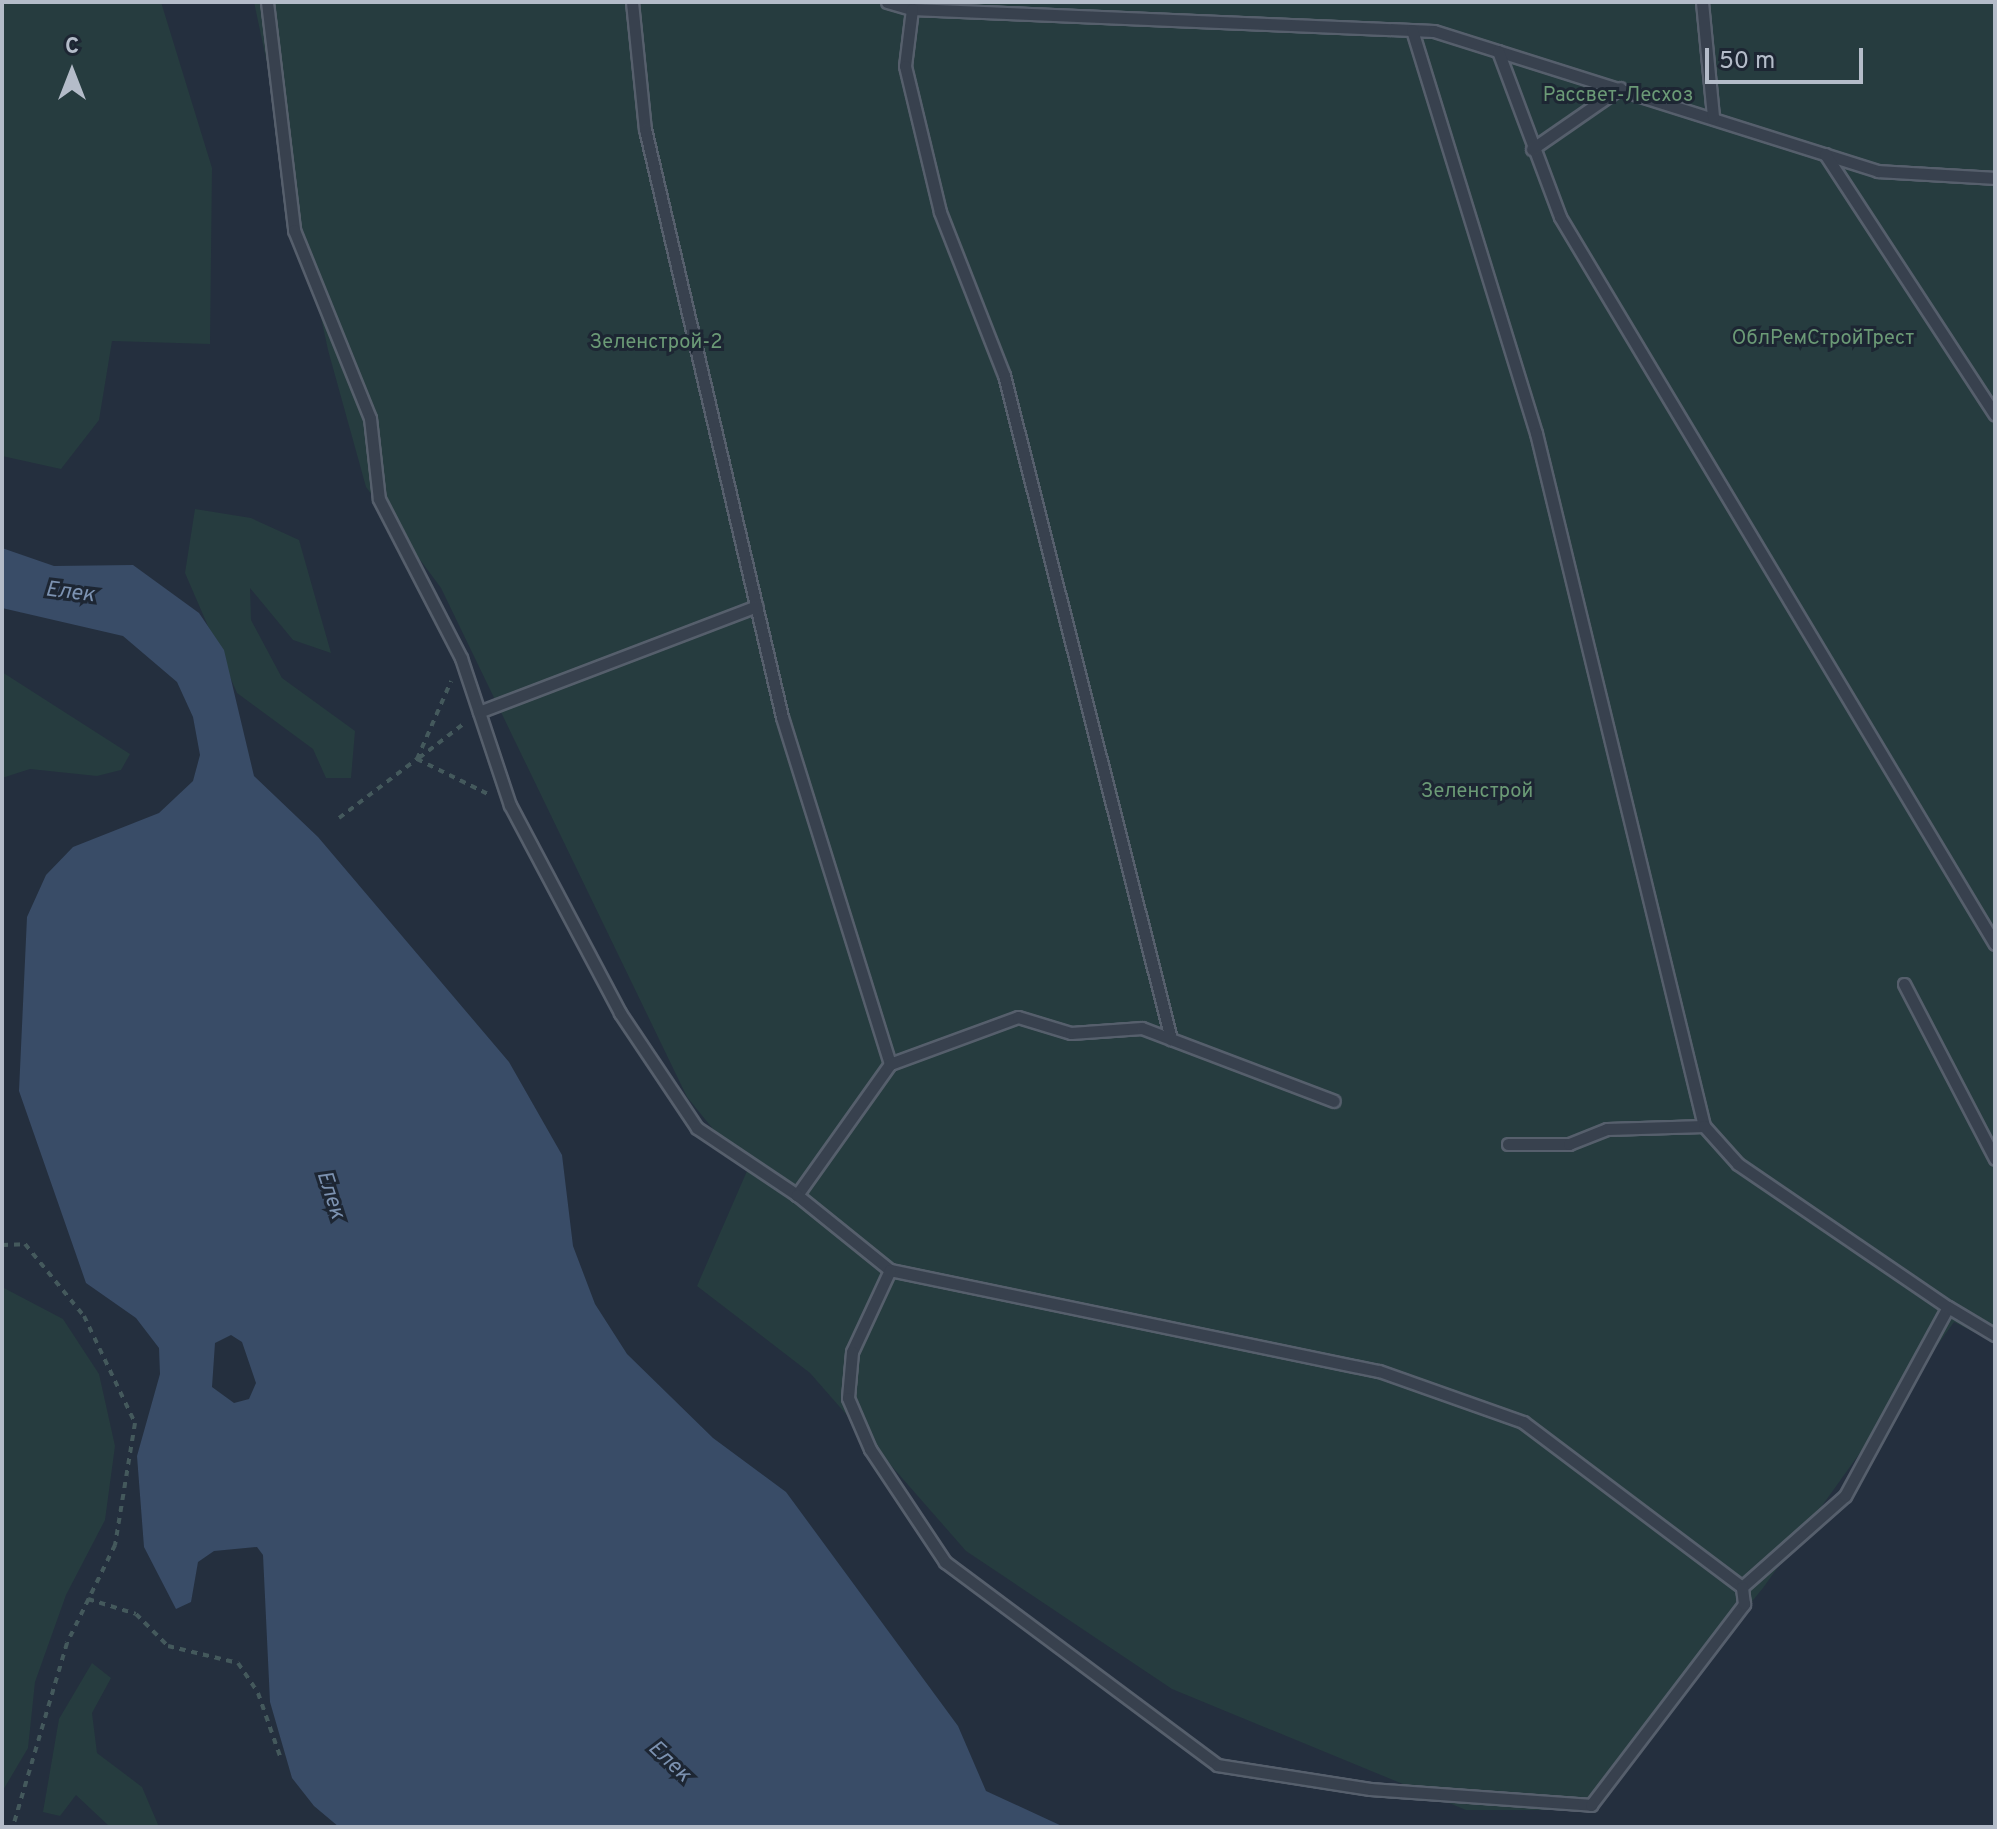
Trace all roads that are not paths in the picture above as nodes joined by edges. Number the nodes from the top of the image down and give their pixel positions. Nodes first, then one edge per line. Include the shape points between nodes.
1 (267, 2) edge
2 (632, 2) edge
3 (887, 2) edge
4 (1702, 2) edge
5 (912, 9) junction
6 (1412, 30) junction
7 (1498, 51) junction
8 (1620, 88) junction
9 (1713, 117) junction
10 (1532, 149) junction
11 (1825, 154) junction
12 (1995, 178) edge
13 (1995, 415) edge
14 (756, 606) junction
15 (479, 712) junction
16 (1995, 944) edge
17 (1904, 984) dead end
18 (1171, 1039) junction
19 (890, 1064) junction
20 (1334, 1101) dead end
21 (1704, 1126) junction
22 (1508, 1144) dead end
23 (1995, 1159) edge
24 (797, 1195) junction
25 (890, 1270) junction
26 (1948, 1307) junction
27 (1995, 1335) edge
28 (1742, 1587) junction

1 - 15 lane via 294,230 370,418 379,499 461,658
2 - 14 lane via 645,129
3 - 5 lane
4 - 9 lane
5 - 6 lane
5 - 18 lane via 905,66 940,212 1004,375
6 - 7 lane
6 - 21 lane via 1536,433
7 - 8 lane
7 - 10 lane
8 - 9 lane
8 - 10 lane
9 - 11 lane
10 - 16 lane via 1560,217
11 - 12 lane via 1878,171
11 - 13 lane
14 - 15 lane
14 - 19 lane via 782,717
15 - 24 lane via 510,805 620,1013 697,1128
17 - 23 lane
18 - 19 lane via 1142,1028 1071,1033 1018,1017
18 - 20 lane
19 - 24 lane
21 - 22 lane via 1607,1129 1569,1144
21 - 26 lane via 1738,1164
24 - 25 lane
25 - 28 lane via 1379,1371 1523,1422
25 - 28 lane via 852,1352 848,1398 870,1449 945,1562 1217,1765 1370,1789 1591,1805 1744,1604
26 - 27 lane
26 - 28 lane via 1845,1496

